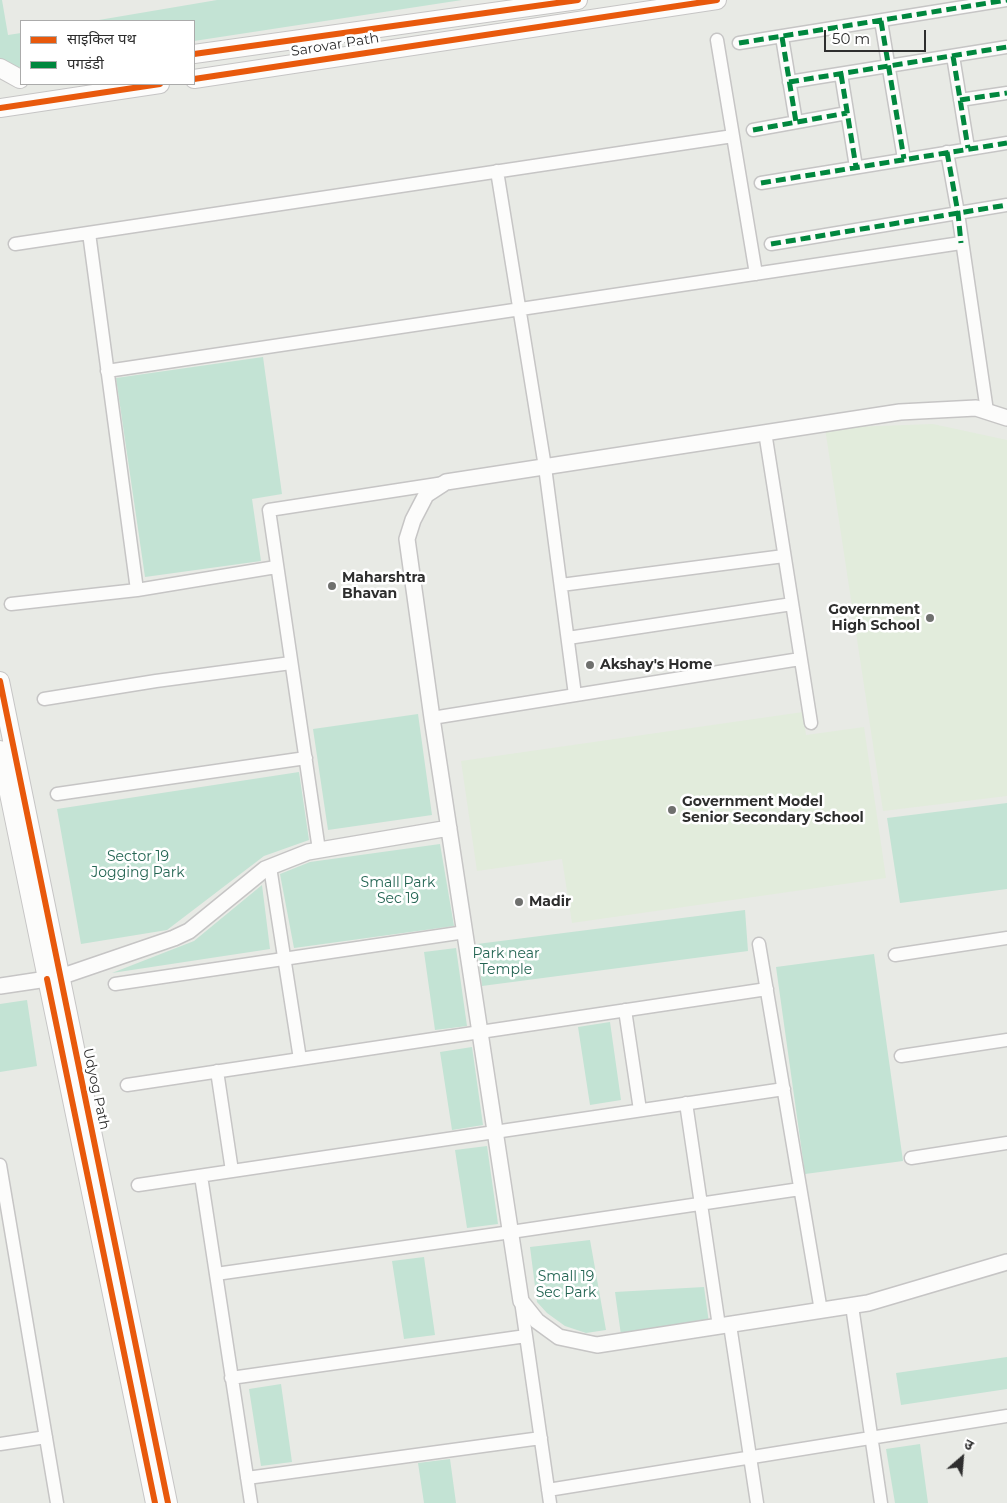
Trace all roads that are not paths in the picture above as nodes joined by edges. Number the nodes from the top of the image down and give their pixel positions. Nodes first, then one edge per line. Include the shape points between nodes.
1 (578, 0) edge
2 (716, 0) edge
3 (1007, 0) edge
4 (881, 21) junction
5 (782, 37) junction
6 (717, 40) dead end
7 (739, 43) dead end
8 (1007, 47) edge
9 (195, 54) edge
10 (953, 56) junction
11 (888, 66) junction
12 (0, 68) edge
13 (841, 74) junction
14 (20, 79) edge
15 (195, 79) edge
16 (0, 82) edge
17 (789, 82) junction
18 (154, 85) edge
19 (1007, 93) edge
20 (960, 100) junction
21 (2, 109) edge
22 (847, 113) junction
23 (796, 122) junction
24 (753, 130) dead end
25 (732, 136) junction
26 (1007, 143) edge
27 (968, 148) junction
28 (947, 152) junction
29 (904, 159) junction
30 (856, 167) junction
31 (497, 171) junction
32 (761, 183) dead end
33 (1007, 205) edge
34 (958, 213) junction
35 (89, 233) junction
36 (961, 243) junction
37 (15, 244) dead end
38 (771, 244) dead end
39 (756, 274) junction
40 (520, 309) junction
41 (107, 371) junction
42 (987, 411) junction
43 (1007, 418) edge
44 (765, 432) junction
45 (545, 467) junction
46 (446, 482) junction
47 (784, 556) junction
48 (276, 567) junction
49 (561, 585) junction
50 (137, 590) junction
51 (11, 604) dead end
52 (792, 604) junction
53 (568, 638) junction
54 (800, 659) junction
55 (291, 663) junction
56 (0, 681) edge
57 (575, 695) junction
58 (44, 699) dead end
59 (432, 718) junction
60 (811, 723) dead end
61 (0, 750) edge
62 (306, 758) junction
63 (57, 794) dead end
64 (449, 828) junction
65 (319, 850) junction
66 (270, 867) junction
67 (465, 932) junction
68 (1007, 938) edge
69 (760, 944) dead end
70 (895, 955) dead end
71 (284, 959) junction
72 (54, 978) junction
73 (115, 984) dead end
74 (0, 986) edge
75 (767, 989) junction
76 (625, 1010) junction
77 (480, 1033) junction
78 (1007, 1040) edge
79 (901, 1056) dead end
80 (300, 1059) junction
81 (217, 1072) junction
82 (126, 1085) dead end
83 (784, 1089) junction
84 (686, 1103) junction
85 (640, 1110) junction
86 (495, 1131) junction
87 (1007, 1144) edge
88 (911, 1158) dead end
89 (0, 1165) edge
90 (232, 1171) junction
91 (201, 1176) junction
92 (138, 1185) dead end
93 (800, 1188) junction
94 (701, 1204) junction
95 (4, 1215) edge
96 (511, 1232) junction
97 (1007, 1262) edge
98 (216, 1274) junction
99 (521, 1301) junction
100 (852, 1306) junction
101 (821, 1311) junction
102 (724, 1325) junction
103 (526, 1336) junction
104 (232, 1378) junction
105 (1007, 1416) edge
106 (46, 1437) junction
107 (541, 1438) junction
108 (871, 1438) junction
109 (0, 1444) edge
110 (750, 1457) junction
111 (247, 1478) junction
112 (548, 1490) junction
113 (57, 1503) edge
114 (156, 1503) edge
115 (168, 1503) edge
116 (251, 1503) edge
117 (550, 1503) edge
118 (757, 1503) edge
119 (881, 1503) edge

1 - 9 main road, Sarovar Path
2 - 15 main road, Sarovar Path
3 - 4 street
4 - 5 street
4 - 11 street
5 - 7 street
5 - 17 street
6 - 25 street
8 - 10 street
10 - 11 street
10 - 20 street
11 - 13 street
11 - 29 street
12 - 14 main road
13 - 17 street
13 - 22 street
14 - 16 main road
17 - 23 street
18 - 21 main road
19 - 20 street
20 - 27 street
22 - 23 street
22 - 30 street
23 - 24 street
25 - 31 street
25 - 39 street
26 - 27 street
27 - 28 street
28 - 29 street
28 - 34 street
29 - 30 street
30 - 32 street
31 - 35 street
31 - 40 street
33 - 34 street
34 - 36 street
34 - 38 street
35 - 37 street
35 - 41 street
36 - 39 street
36 - 42 street
39 - 40 street
40 - 41 street
40 - 45 street
41 - 50 street
42 - 43 street
42 - 44 street via 976,408 900,412
44 - 45 street
44 - 47 street
45 - 46 street
45 - 49 street
46 - 48 street via 269,510
46 - 59 street via 426,495 407,539
47 - 49 street
47 - 52 street
48 - 50 street
48 - 55 street
49 - 53 street
50 - 51 street
52 - 53 street
52 - 54 street
53 - 57 street
54 - 57 street
54 - 60 street
55 - 58 street
55 - 62 street
56 - 72 main road, Udyog Path
57 - 59 street
59 - 64 street
61 - 72 main road, Udyog Path
62 - 63 street
62 - 65 street
64 - 65 street
64 - 67 street
65 - 66 street
66 - 71 street
66 - 72 street via 189,931
67 - 71 street
67 - 77 street
68 - 70 street
69 - 75 street
71 - 73 street
71 - 80 street
72 - 74 street
72 - 114 main road, Udyog Path
72 - 115 main road, Udyog Path
75 - 76 street
75 - 83 street
76 - 77 street
76 - 85 street
77 - 80 street
77 - 86 street
78 - 79 street
80 - 81 street
81 - 82 street
81 - 90 street
83 - 84 street
83 - 93 street
84 - 85 street
84 - 94 street
85 - 86 street
86 - 90 street
86 - 96 street
87 - 88 street
89 - 95 street
90 - 91 street
91 - 92 street
91 - 98 street
93 - 94 street
93 - 101 street
94 - 96 street
94 - 102 street
95 - 106 street
96 - 98 street
96 - 99 street
97 - 100 street
98 - 104 street
99 - 102 street via 537,1321 559,1337 597,1345
99 - 103 street
100 - 101 street
100 - 108 street
101 - 102 street
102 - 110 street
103 - 104 street
103 - 107 street
104 - 111 street
105 - 108 street
106 - 109 street
106 - 113 street
107 - 111 street
107 - 112 street
108 - 110 street
108 - 119 street
110 - 112 street
110 - 118 street
111 - 116 street
112 - 117 street

